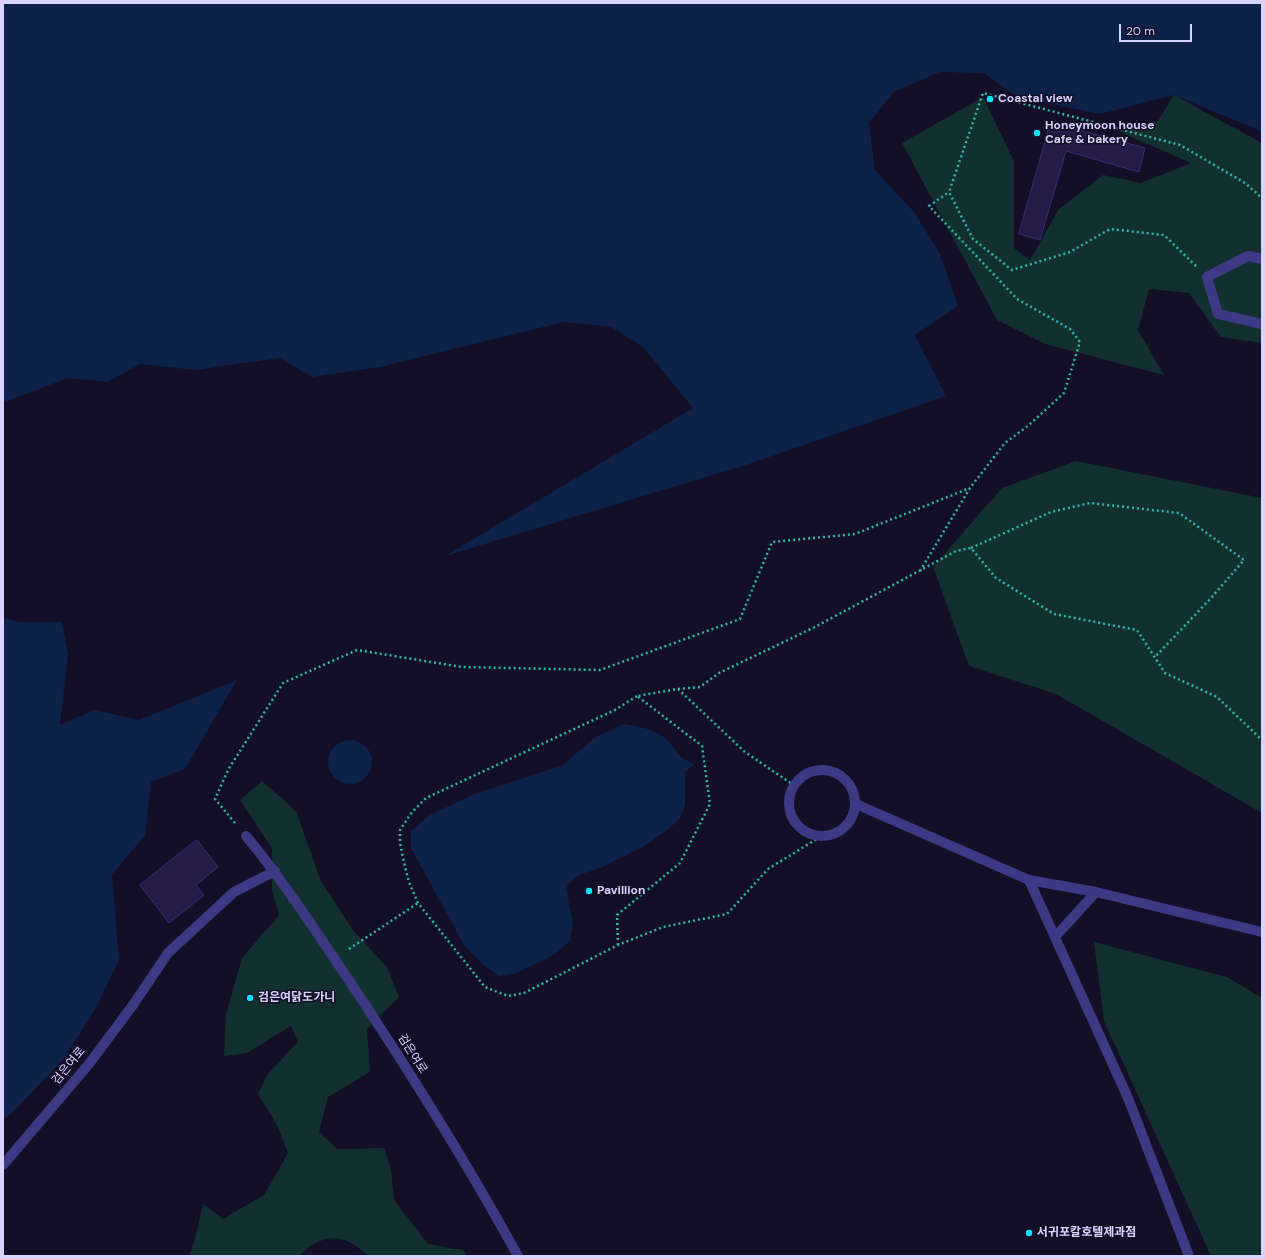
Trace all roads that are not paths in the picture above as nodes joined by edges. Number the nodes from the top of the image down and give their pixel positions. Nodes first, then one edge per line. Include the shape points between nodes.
1 (1262, 259) edge
2 (1262, 324) edge
3 (856, 804) junction
4 (246, 836) road end
5 (275, 871) junction
6 (1029, 880) junction
7 (1096, 892) junction
8 (1262, 932) edge
9 (1056, 937) junction
10 (3, 1165) edge
11 (518, 1256) edge
12 (1189, 1256) edge

1 - 2 street via 1248,256 1207,277 1218,314
3 - 3 street via 854,794 845,779 830,770 813,771 798,780 789,795 790,812 799,827 814,836 831,835 846,826
3 - 6 street
4 - 5 street, 검은여로
5 - 10 street, 검은여로 via 234,892 168,953 89,1064
5 - 11 street, 검은여로 via 378,1024 480,1188
6 - 7 street
6 - 9 street
7 - 8 street
7 - 9 street
9 - 12 street via 1128,1098

